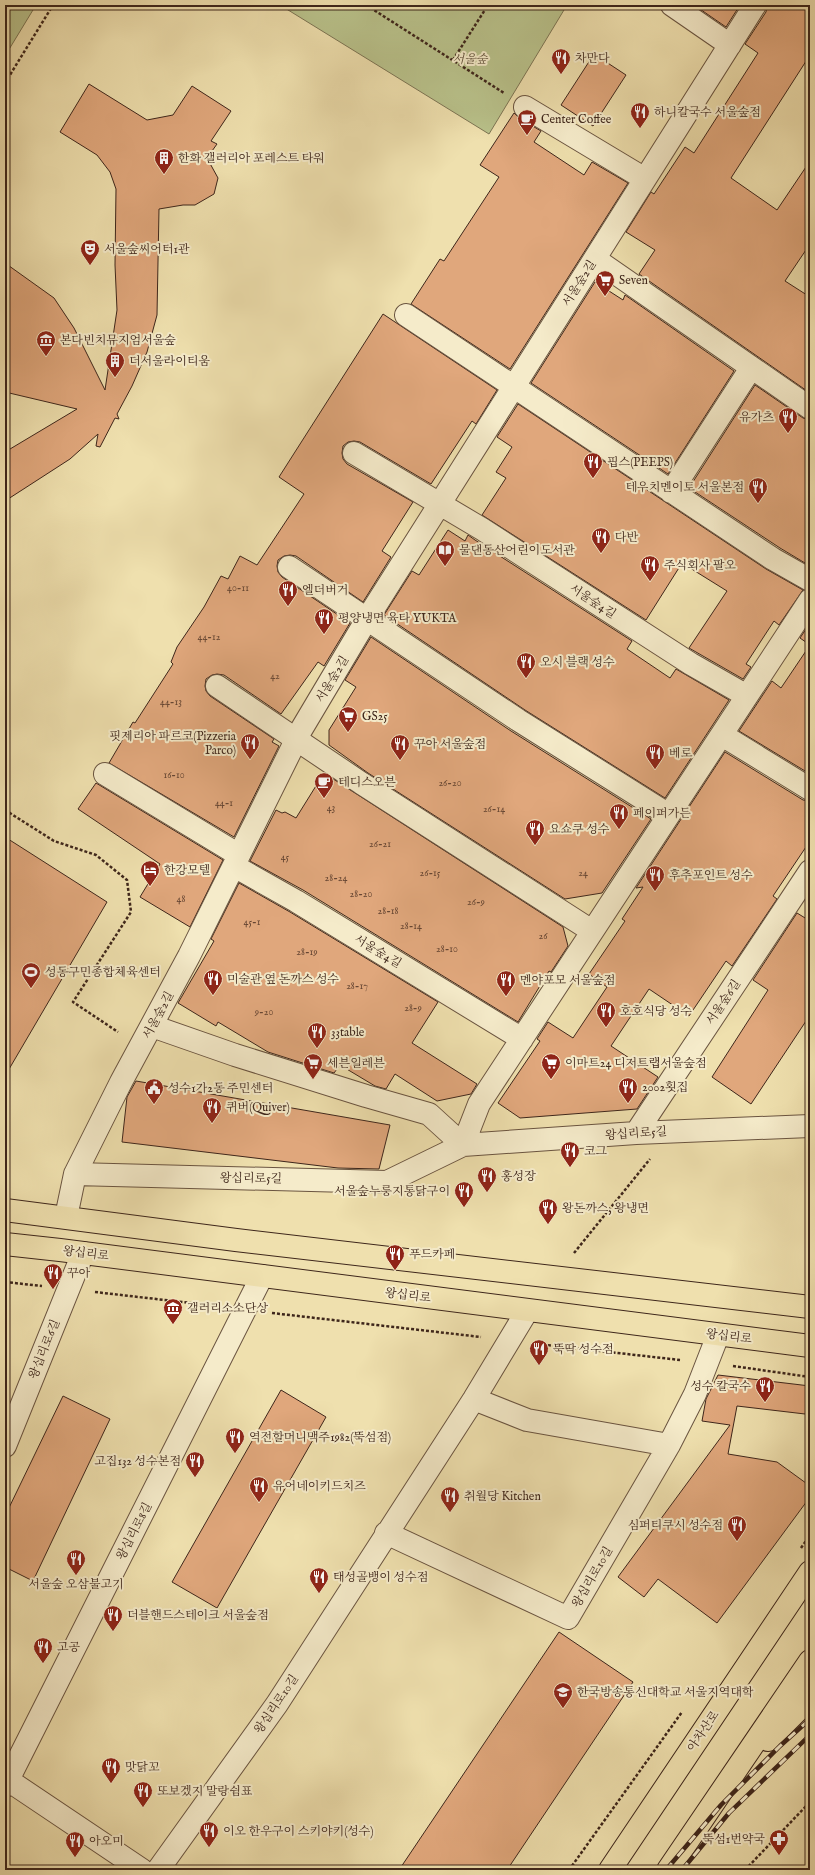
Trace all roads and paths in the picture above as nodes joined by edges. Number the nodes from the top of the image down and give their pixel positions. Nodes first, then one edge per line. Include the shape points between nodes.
1 (53, 5) edge
2 (366, 5) edge
3 (488, 5) edge
4 (672, 5) edge
5 (755, 5) edge
6 (730, 45) junction
7 (453, 60) junction
8 (5, 83) edge
9 (525, 107) joint
10 (645, 179) junction
11 (595, 258) junction
12 (406, 315) dead end
13 (751, 368) junction
14 (514, 387) junction
15 (810, 408) edge
16 (354, 453) dead end
17 (671, 492) junction
18 (440, 504) junction
19 (289, 567) dead end
20 (810, 580) edge
21 (810, 600) edge
22 (368, 619) junction
23 (217, 686) dead end
24 (747, 696) junction
25 (722, 735) junction
26 (296, 739) junction
27 (105, 774) dead end
28 (810, 789) edge
29 (5, 810) edge
30 (669, 815) junction
31 (237, 860) junction
32 (810, 871) edge
33 (592, 932) junction
34 (152, 1026) junction
35 (522, 1039) junction
36 (141, 1046) junction
37 (810, 1126) edge
38 (673, 1131) junction
39 (636, 1133) junction
40 (463, 1145) junction
41 (74, 1174) junction
42 (5, 1210) edge
43 (66, 1217) junction
44 (5, 1244) edge
45 (83, 1253) junction
46 (262, 1276) junction
47 (554, 1277) junction
48 (5, 1282) edge
49 (68, 1289) junction
50 (810, 1307) edge
51 (246, 1310) junction
52 (527, 1311) junction
53 (718, 1335) junction
54 (509, 1340) junction
55 (810, 1346) edge
56 (707, 1363) junction
57 (810, 1377) edge
58 (474, 1399) junction
59 (669, 1445) junction
60 (5, 1446) edge
61 (386, 1533) junction
62 (810, 1572) edge
63 (810, 1661) edge
64 (810, 1698) edge
65 (730, 1778) junction
66 (6, 1781) edge
67 (810, 1802) edge
68 (142, 1870) edge
69 (158, 1870) edge
70 (610, 1870) edge
71 (668, 1870) edge
72 (745, 1870) edge

1 - 8 path
2 - 7 path
3 - 7 path
4 - 6 street
5 - 6 street, 서울숲2길
6 - 10 street, 서울숲2길
7 - 9 path
9 - 10 street
10 - 11 street, 서울숲2길
11 - 13 street
11 - 14 street, 서울숲2길
12 - 14 street
13 - 15 street
13 - 17 street
14 - 17 street
14 - 18 street, 서울숲2길
16 - 18 street
17 - 20 street via 773,559
18 - 22 street, 서울숲2길
18 - 24 street, 서울숲4길 via 482,528 691,664
19 - 22 street
21 - 24 street
22 - 26 street, 서울숲2길
22 - 30 street via 518,720
23 - 26 street
24 - 25 street
25 - 28 street
25 - 30 street
26 - 31 street, 서울숲2길
26 - 33 street
27 - 31 street
29 - 36 path via 54,841 96,855 127,880 131,912 73,1002
30 - 33 street
31 - 34 street, 서울숲2길
31 - 35 street, 서울숲4길 via 296,902
32 - 39 street, 서울숲6길
33 - 35 street
34 - 36 street, 서울숲2길
34 - 40 street via 235,1055 428,1114
35 - 40 street via 479,1104
36 - 41 street, 서울숲2길
37 - 38 street, 왕십리로5길
38 - 39 street, 왕십리로5길
38 - 47 path
39 - 40 street, 왕십리로5길
40 - 41 street, 왕십리로5길 via 387,1182
41 - 43 street
42 - 43 main road
43 - 47 main road via 236,1240
44 - 45 main road, 왕십리로
45 - 46 main road, 왕십리로
45 - 49 street, 왕십리로6길
46 - 51 street, 왕십리로8길
46 - 52 main road, 왕십리로
47 - 50 main road
48 - 49 path
49 - 51 path
49 - 60 street, 왕십리로6길
51 - 54 path
51 - 66 street, 왕십리로8길
52 - 53 main road, 왕십리로
52 - 54 street, 왕십리로10길
53 - 55 main road, 왕십리로
53 - 56 street, 왕십리로10길
54 - 56 path
54 - 58 street, 왕십리로10길
56 - 57 path
56 - 59 street, 왕십리로10길 via 695,1394
58 - 59 street via 527,1420
58 - 61 street, 왕십리로10길
59 - 61 street, 왕십리로10길 via 568,1618
61 - 69 street, 왕십리로10길 via 277,1704
62 - 70 main road, 아차산로
63 - 65 main road
64 - 65 main road
65 - 71 main road
66 - 68 street
67 - 72 path

